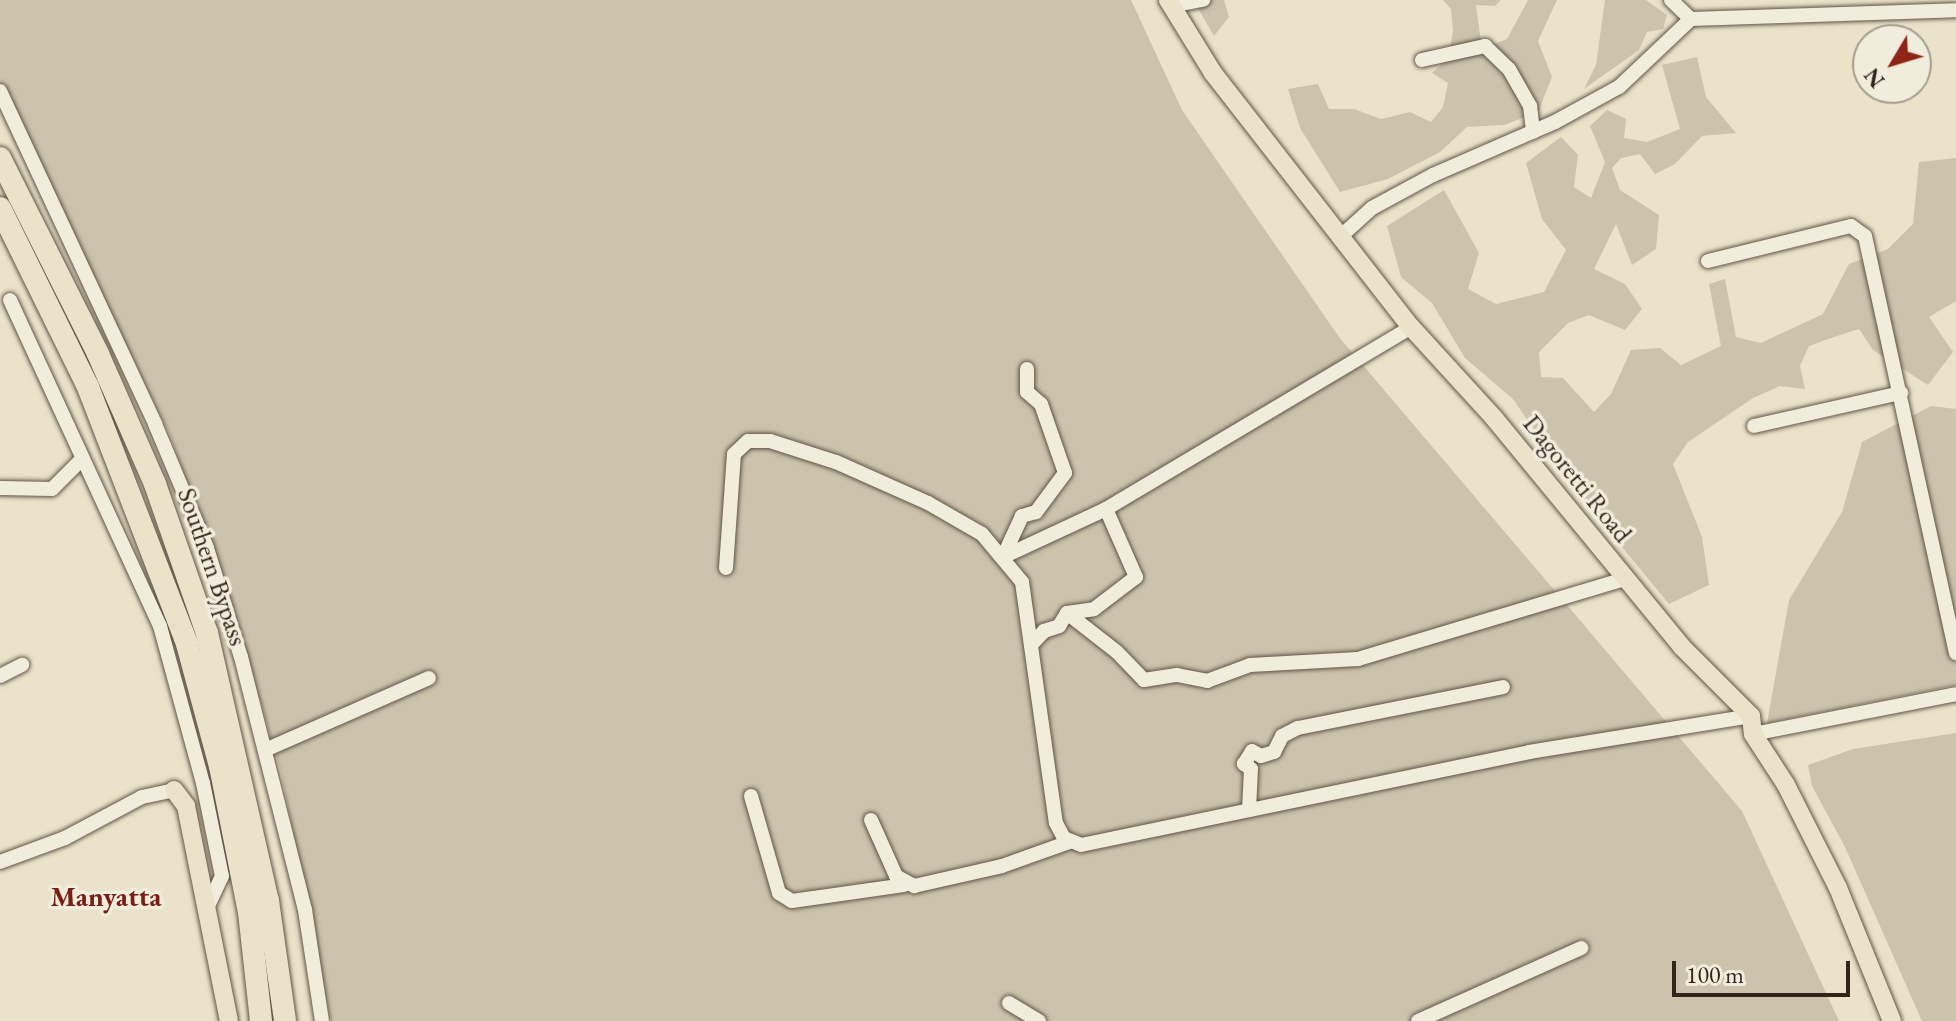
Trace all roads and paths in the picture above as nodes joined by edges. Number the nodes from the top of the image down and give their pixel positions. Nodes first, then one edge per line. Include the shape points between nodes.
1 (1203, 0) edge
2 (1671, 0) edge
3 (1170, 3) edge
4 (1956, 10) edge
5 (1691, 19) junction
6 (1422, 60) dead end
7 (0, 91) edge
8 (1533, 132) junction
9 (0, 158) edge
10 (0, 208) edge
11 (1340, 237) junction
12 (1708, 261) dead end
13 (10, 300) dead end
14 (1411, 327) junction
15 (1027, 369) dead end
16 (1901, 393) junction
17 (1754, 426) dead end
18 (81, 460) junction
19 (0, 488) edge
20 (1106, 509) junction
21 (1003, 557) junction
22 (726, 568) dead end
23 (1625, 579) junction
24 (1067, 613) junction
25 (1031, 645) junction
26 (1956, 653) edge
27 (22, 665) dead end
28 (0, 676) edge
29 (429, 678) dead end
30 (1503, 687) dead end
31 (1956, 694) edge
32 (1752, 725) junction
33 (265, 750) junction
34 (174, 790) joint
35 (751, 796) dead end
36 (1249, 810) junction
37 (871, 820) dead end
38 (1069, 842) junction
39 (0, 862) edge
40 (904, 885) junction
41 (208, 906) junction
42 (1581, 948) dead end
43 (1009, 1003) dead end
44 (229, 1021) edge
45 (261, 1021) edge
46 (285, 1021) edge
47 (322, 1021) edge
48 (1039, 1021) edge
49 (1418, 1021) edge
50 (1892, 1021) edge

1 - 3 street
2 - 5 street
3 - 11 main road, Dagoretti Road via 1213,73
4 - 5 street
5 - 8 street via 1619,87
6 - 8 street via 1485,46 1530,106
7 - 33 street via 207,548
8 - 11 street via 1372,208
9 - 46 highway, Southern Bypass via 105,368 155,484 207,633 265,886
10 - 45 highway, Southern Bypass via 88,387 187,644 220,766 246,897
11 - 14 main road, Dagoretti Road
12 - 16 street via 1858,227 1869,245
13 - 18 street
14 - 20 street
14 - 23 main road, Dagoretti Road via 1494,418
15 - 21 street via 1027,392 1041,404 1065,473 1036,512 1022,516
16 - 17 street
16 - 26 street
18 - 19 street via 52,489
18 - 41 street via 160,626 222,876
20 - 21 street
20 - 24 street via 1136,577 1094,609
21 - 22 street via 982,534 882,480 770,441 748,441 734,454
21 - 25 street via 1022,582
23 - 24 street via 1358,659 1250,665 1207,681 1177,675 1144,680
23 - 32 main road, Dagoretti Road
24 - 25 street via 1059,626 1044,631
25 - 38 street via 1056,823
27 - 28 street
29 - 33 street
30 - 36 street via 1290,732 1274,752 1261,756 1252,751 1244,764 1251,769
31 - 32 street
32 - 36 street via 1529,752
32 - 50 main road, Dagoretti Road via 1838,888
33 - 47 street via 305,910
34 - 39 street via 142,797 65,838
34 - 41 main road via 184,797
35 - 40 street via 779,893 804,902
36 - 38 street via 1125,838
37 - 40 street
38 - 40 street via 1002,866
41 - 44 main road
42 - 49 street
43 - 48 street

